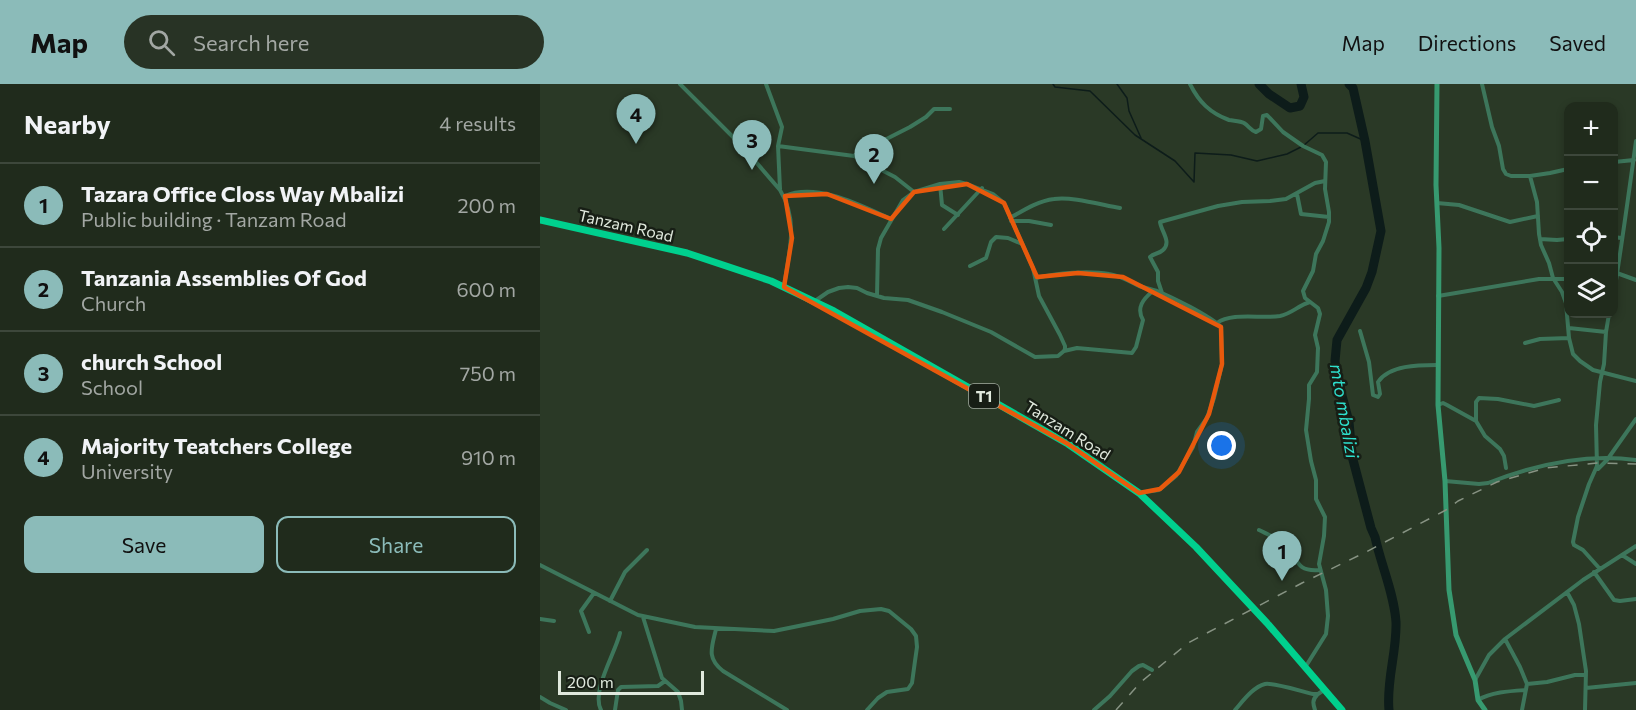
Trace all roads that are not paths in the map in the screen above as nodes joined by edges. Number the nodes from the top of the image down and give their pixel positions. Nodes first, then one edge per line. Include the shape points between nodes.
1 (680, 84) edge
2 (766, 84) edge
3 (1190, 84) edge
4 (1437, 84) edge
5 (1482, 84) edge
6 (950, 109) dead end
7 (1636, 141) edge
8 (778, 146) junction
9 (854, 156) junction
10 (1634, 160) junction
11 (1618, 162) edge
12 (1564, 170) edge
13 (1530, 176) junction
14 (1325, 181) junction
15 (940, 184) junction
16 (982, 188) junction
17 (780, 190) junction
18 (914, 192) junction
19 (1298, 194) junction
20 (785, 196) junction
21 (1437, 203) junction
22 (1120, 208) dead end
23 (958, 215) junction
24 (1538, 216) junction
25 (1329, 217) junction
26 (891, 219) junction
27 (1011, 219) junction
28 (540, 220) edge
29 (1051, 225) dead end
30 (944, 230) dead end
31 (1618, 238) edge
32 (1622, 238) junction
33 (1540, 239) junction
34 (1564, 239) edge
35 (1022, 244) junction
36 (1617, 264) edge
37 (970, 266) dead end
38 (1618, 273) edge
39 (1036, 278) junction
40 (1553, 278) junction
41 (1564, 279) edge
42 (1636, 280) edge
43 (784, 287) junction
44 (1154, 290) junction
45 (1162, 294) junction
46 (877, 296) junction
47 (1437, 296) junction
48 (814, 302) junction
49 (1310, 302) junction
50 (1608, 318) edge
51 (1217, 323) junction
52 (1569, 328) junction
53 (1360, 331) dead end
54 (1605, 332) junction
55 (1569, 338) junction
56 (1525, 343) dead end
57 (1064, 351) junction
58 (1437, 365) junction
59 (1602, 373) junction
60 (1636, 381) edge
61 (1559, 400) dead end
62 (1438, 405) junction
63 (1636, 419) edge
64 (1476, 421) junction
65 (1597, 458) junction
66 (1608, 458) junction
67 (1636, 460) edge
68 (1506, 468) dead end
69 (1595, 472) junction
70 (1445, 481) junction
71 (1139, 493) junction
72 (1259, 530) dead end
73 (1636, 546) edge
74 (647, 550) dead end
75 (1621, 555) junction
76 (1636, 564) edge
77 (540, 565) edge
78 (1600, 569) junction
79 (1319, 570) junction
80 (1594, 572) junction
81 (1567, 592) junction
82 (594, 593) junction
83 (1636, 599) edge
84 (610, 601) junction
85 (643, 617) junction
86 (540, 619) edge
87 (554, 621) dead end
88 (716, 628) junction
89 (589, 632) dead end
90 (620, 633) dead end
91 (1505, 639) junction
92 (1305, 667) junction
93 (1152, 670) dead end
94 (1586, 675) junction
95 (1474, 680) junction
96 (665, 681) junction
97 (1636, 683) edge
98 (1527, 687) junction
99 (1586, 688) junction
100 (1322, 692) junction
101 (540, 697) edge
102 (1478, 700) junction
103 (1482, 709) edge
104 (566, 710) edge
105 (601, 710) edge
106 (615, 710) edge
107 (682, 710) edge
108 (787, 710) edge
109 (867, 710) edge
110 (1094, 710) edge
111 (1235, 710) edge
112 (1315, 710) edge
113 (1342, 710) edge
114 (1522, 710) edge
115 (1585, 710) edge

1 - 17 street
2 - 8 street via 782,127
3 - 14 street via 1198,99 1219,116 1244,123 1256,132 1261,129 1264,116 1269,117 1301,145 1318,152 1324,158
4 - 21 main road
5 - 13 street via 1504,172
6 - 9 street via 933,109 910,127
7 - 10 street
8 - 9 street
8 - 17 street
9 - 18 street via 895,177
10 - 11 street
10 - 32 street
12 - 13 street
13 - 24 street
14 - 19 street
14 - 25 street
15 - 16 street via 959,182
15 - 18 street
15 - 23 street via 942,205
16 - 23 street
16 - 27 street via 1002,201
17 - 20 street
18 - 26 street via 903,200
19 - 25 street via 1301,214
19 - 45 street via 1279,200 1218,206 1160,222 1167,245 1150,257
20 - 26 street via 827,194
20 - 43 street via 792,238
21 - 24 street via 1459,205 1510,222
21 - 47 main road
22 - 27 street via 1053,199
23 - 30 street
24 - 33 street
25 - 49 street via 1304,288 1304,297
26 - 46 street via 878,249
27 - 29 street
27 - 35 street
28 - 43 highway, Tanzam Road / T1 via 687,253
31 - 32 street
32 - 36 street
33 - 34 street
33 - 40 street
35 - 37 street via 996,237 986,258
35 - 39 street
38 - 42 street
39 - 44 street via 1106,273
39 - 57 street via 1039,296
40 - 41 street
40 - 47 street
40 - 52 street via 1566,303
43 - 48 highway, Tanzam Road / T1
44 - 45 street
44 - 57 street via 1140,309 1143,322 1134,352 1077,348
45 - 51 street
46 - 48 street via 848,286 828,292
46 - 57 street via 908,300 942,312 991,332 1035,357 1058,356
47 - 58 main road
48 - 71 highway, Tanzam Road / T1 via 1068,444
49 - 51 street via 1284,315
49 - 79 street via 1320,314 1315,335 1317,372 1309,386 1306,430 1316,499 1325,518
50 - 54 street
51 - 71 street via 1222,334 1222,364 1207,418 1176,476 1159,490
52 - 54 street
52 - 55 street
53 - 58 street via 1373,395 1378,398 1378,382 1383,375 1401,368
54 - 59 street
55 - 56 street
55 - 59 street via 1576,358
58 - 62 main road
59 - 60 street
59 - 65 street
61 - 64 street via 1534,406 1479,398
62 - 64 street via 1443,403
62 - 70 main road
63 - 66 street
64 - 68 street via 1500,449
65 - 66 street
65 - 69 street
65 - 70 street via 1546,465 1488,483
66 - 67 street
66 - 69 street
69 - 78 street via 1578,517 1574,545
70 - 95 main road via 1452,615
71 - 92 highway, Tanzam Road / T1 via 1196,547
72 - 79 street via 1284,544 1300,566
73 - 75 street
74 - 84 street via 625,572
75 - 76 street
75 - 78 street
77 - 82 street
78 - 80 street
79 - 92 street via 1326,590 1326,634
80 - 81 street
80 - 83 street via 1614,600
81 - 91 street
81 - 94 street via 1579,619
82 - 84 street
82 - 89 street via 580,611
84 - 85 street
85 - 88 street
85 - 96 street
86 - 87 street
88 - 108 street via 711,656 714,663
88 - 109 street via 774,630 860,611 889,611 916,636 912,683 908,689 882,695
90 - 105 street via 599,694
91 - 95 street via 1489,655
91 - 98 street
92 - 100 highway, Tanzam Road / T1
93 - 110 street via 1143,665 1137,667
94 - 98 street
94 - 99 street
95 - 102 main road
96 - 106 street via 658,686 621,687
96 - 107 street via 678,693
97 - 99 street
98 - 102 street
98 - 114 street
99 - 115 street
100 - 111 street via 1264,684
100 - 112 street via 1313,699
100 - 113 highway, Tanzam Road / T1
101 - 104 street
102 - 103 main road

